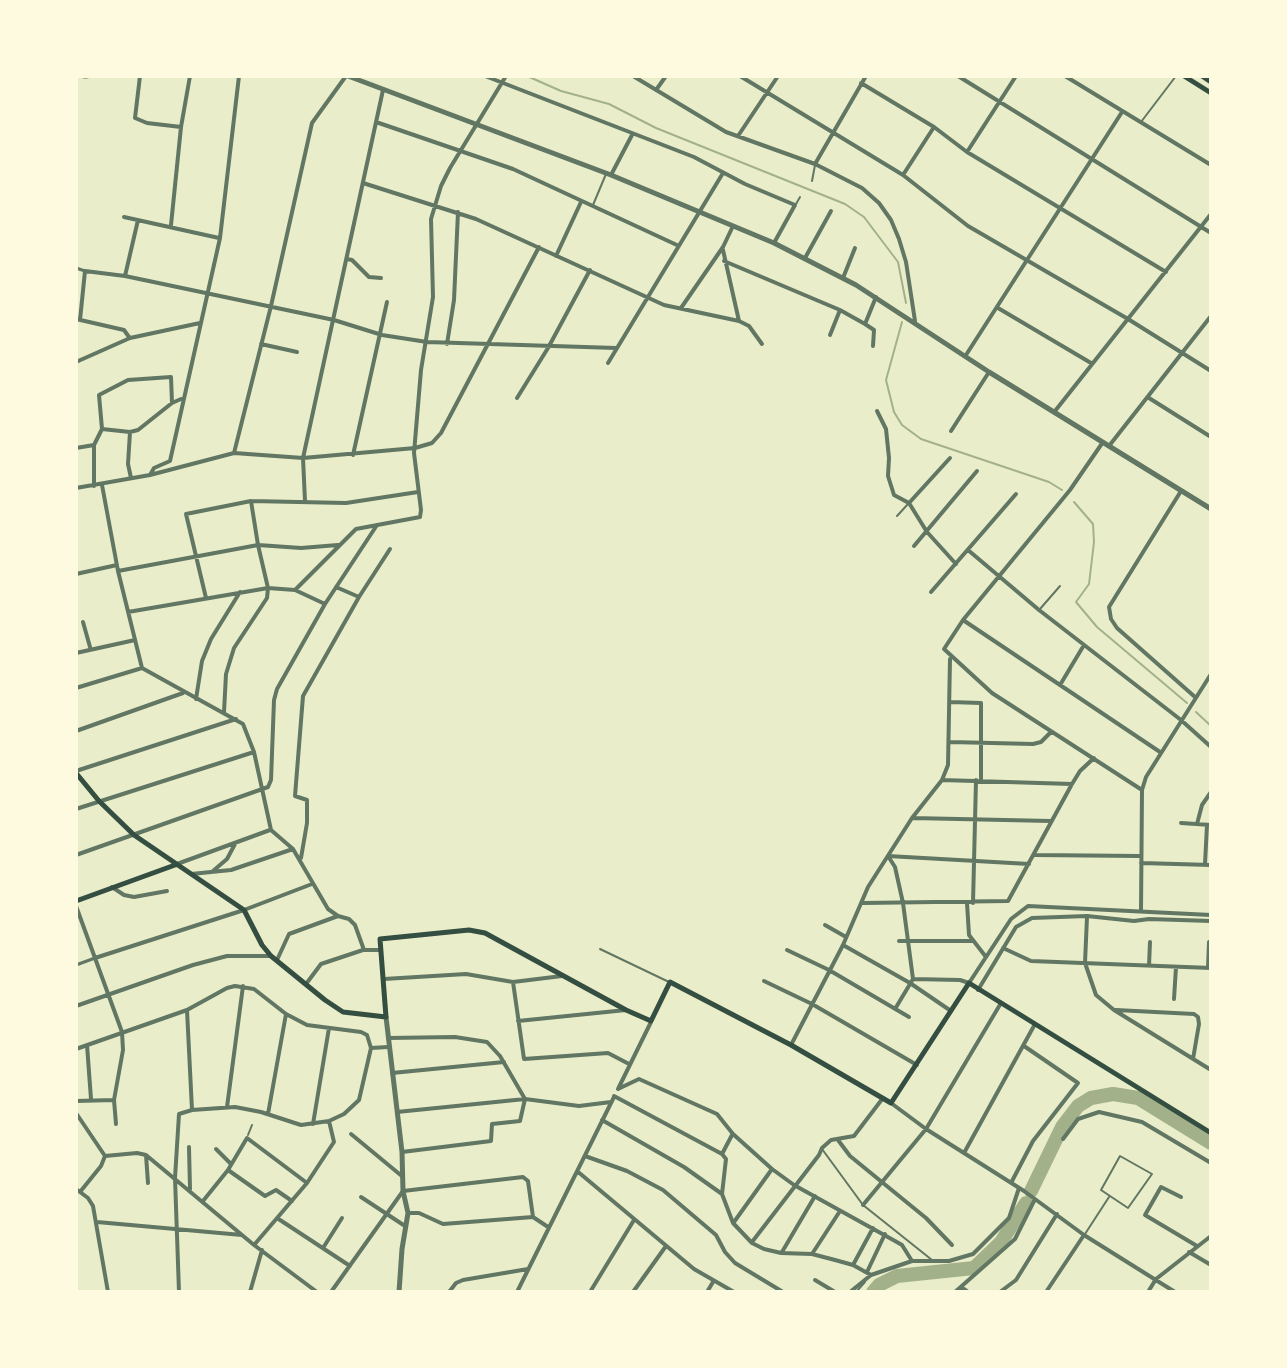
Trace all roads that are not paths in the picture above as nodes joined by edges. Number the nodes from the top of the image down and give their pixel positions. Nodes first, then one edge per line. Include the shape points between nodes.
1 (140, 76) edge
2 (190, 76) edge
3 (239, 76) edge
4 (347, 76) edge
5 (485, 76) edge
6 (506, 76) edge
7 (633, 76) edge
8 (666, 76) edge
9 (740, 76) edge
10 (778, 76) edge
11 (866, 76) edge
12 (958, 76) edge
13 (1016, 76) edge
14 (1065, 76) edge
15 (1176, 76) edge
16 (1184, 76) edge
17 (1202, 76) edge
18 (1211, 82) edge
19 (502, 83) junction
20 (861, 83) junction
21 (383, 90) junction
22 (656, 90) junction
23 (767, 93) junction
24 (1211, 93) edge
25 (1000, 102) junction
26 (1122, 112) junction
27 (376, 122) junction
28 (1141, 122) junction
29 (476, 125) junction
30 (181, 127) junction
31 (934, 127) junction
32 (832, 132) junction
33 (632, 135) junction
34 (738, 136) junction
35 (460, 150) junction
36 (967, 152) junction
37 (1091, 159) junction
38 (815, 164) junction
39 (1211, 165) edge
40 (723, 173) junction
41 (608, 174) junction
42 (903, 175) junction
43 (812, 181) dead end
44 (363, 183) junction
45 (800, 197) dead end
46 (581, 202) junction
47 (435, 205) junction
48 (795, 205) junction
49 (592, 206) junction
50 (1060, 209) junction
51 (700, 211) junction
52 (831, 211) dead end
53 (458, 212) junction
54 (1211, 214) edge
55 (124, 217) dead end
56 (138, 220) junction
57 (171, 225) junction
58 (733, 226) junction
59 (1201, 227) junction
60 (1211, 233) edge
61 (220, 238) junction
62 (774, 243) junction
63 (679, 246) junction
64 (539, 247) junction
65 (723, 247) junction
66 (855, 248) dead end
67 (556, 256) junction
68 (805, 258) junction
69 (347, 259) junction
70 (1027, 259) junction
71 (724, 261) junction
72 (76, 268) edge
73 (590, 270) junction
74 (85, 271) junction
75 (1166, 272) junction
76 (125, 276) junction
77 (381, 278) dead end
78 (843, 278) junction
79 (206, 294) junction
80 (648, 296) junction
81 (876, 297) junction
82 (387, 302) dead end
83 (271, 306) junction
84 (998, 308) junction
85 (681, 309) junction
86 (840, 310) junction
87 (1211, 316) edge
88 (1128, 319) junction
89 (78, 320) edge
90 (334, 320) junction
91 (739, 321) junction
92 (915, 321) junction
93 (200, 323) junction
94 (865, 324) junction
95 (382, 335) junction
96 (830, 335) dead end
97 (130, 338) junction
98 (427, 342) junction
99 (261, 344) junction
100 (447, 344) junction
101 (762, 344) dead end
102 (487, 345) junction
103 (873, 346) dead end
104 (548, 348) junction
105 (616, 348) junction
106 (297, 352) dead end
107 (1183, 354) junction
108 (966, 355) junction
109 (76, 362) edge
110 (608, 363) dead end
111 (1091, 363) junction
112 (1211, 371) edge
113 (989, 372) junction
114 (517, 398) dead end
115 (1149, 398) junction
116 (182, 399) junction
117 (172, 403) junction
118 (877, 411) dead end
119 (1055, 411) junction
120 (102, 429) junction
121 (951, 431) dead end
122 (130, 432) junction
123 (1211, 437) edge
124 (1106, 444) junction
125 (94, 445) junction
126 (76, 448) edge
127 (415, 448) junction
128 (234, 453) junction
129 (353, 455) junction
130 (303, 458) junction
131 (950, 458) dead end
132 (977, 471) dead end
133 (150, 475) junction
134 (131, 478) junction
135 (102, 485) junction
136 (94, 486) junction
137 (76, 488) edge
138 (1181, 491) junction
139 (418, 492) junction
140 (1016, 494) dead end
141 (251, 501) junction
142 (305, 501) junction
143 (909, 503) junction
144 (1211, 509) edge
145 (897, 516) dead end
146 (377, 525) junction
147 (927, 532) junction
148 (258, 545) junction
149 (340, 545) junction
150 (914, 546) dead end
151 (390, 549) dead end
152 (968, 550) junction
153 (196, 557) junction
154 (956, 564) junction
155 (118, 568) junction
156 (76, 574) edge
157 (999, 576) junction
158 (1060, 586) dead end
159 (336, 587) junction
160 (268, 588) junction
161 (295, 590) junction
162 (241, 592) junction
163 (931, 592) dead end
164 (359, 597) junction
165 (206, 598) junction
166 (325, 604) junction
167 (1039, 610) junction
168 (128, 612) junction
169 (963, 620) junction
170 (83, 622) dead end
171 (135, 640) junction
172 (1084, 645) junction
173 (90, 648) junction
174 (76, 653) edge
175 (950, 656) junction
176 (142, 668) junction
177 (1211, 674) edge
178 (1060, 685) junction
179 (76, 688) edge
180 (185, 693) junction
181 (1195, 697) junction
182 (196, 699) junction
183 (950, 702) junction
184 (224, 712) junction
185 (236, 719) junction
186 (1181, 720) junction
187 (76, 731) edge
188 (1051, 732) junction
189 (950, 742) junction
190 (981, 742) junction
191 (1211, 747) edge
192 (254, 752) junction
193 (1161, 752) junction
194 (1094, 758) junction
195 (76, 772) edge
196 (942, 780) junction
197 (978, 780) junction
198 (1072, 784) junction
199 (1142, 790) junction
200 (263, 791) junction
201 (1211, 792) edge
202 (99, 801) junction
203 (76, 809) edge
204 (912, 818) junction
205 (974, 820) junction
206 (1051, 821) junction
207 (1181, 823) dead end
208 (1197, 824) junction
209 (1209, 825) edge
210 (271, 830) junction
211 (134, 835) junction
212 (236, 842) junction
213 (293, 849) junction
214 (76, 855) edge
215 (1035, 855) junction
216 (888, 856) junction
217 (1141, 856) junction
218 (300, 860) junction
219 (973, 861) junction
220 (1141, 863) junction
221 (1030, 864) junction
222 (1208, 864) edge
223 (175, 865) junction
224 (211, 872) junction
225 (188, 874) junction
226 (312, 884) junction
227 (112, 887) junction
228 (167, 891) dead end
229 (76, 903) edge
230 (862, 903) junction
231 (903, 903) junction
232 (970, 903) junction
233 (244, 910) junction
234 (1141, 911) junction
235 (1211, 915) edge
236 (338, 916) junction
237 (1087, 916) junction
238 (1211, 921) edge
239 (825, 925) dead end
240 (846, 937) junction
241 (899, 941) dead end
242 (908, 941) junction
243 (972, 941) junction
244 (1150, 942) dead end
245 (1209, 942) dead end
246 (843, 945) junction
247 (1003, 948) junction
248 (600, 949) dead end
249 (364, 950) junction
250 (379, 950) junction
251 (787, 950) dead end
252 (986, 957) junction
253 (95, 958) junction
254 (274, 958) junction
255 (1085, 963) junction
256 (76, 965) edge
257 (1149, 966) junction
258 (1176, 967) junction
259 (1210, 968) edge
260 (829, 970) junction
261 (562, 976) junction
262 (384, 979) junction
263 (764, 981) dead end
264 (912, 981) junction
265 (513, 982) junction
266 (670, 982) junction
267 (969, 983) junction
268 (306, 984) junction
269 (243, 986) junction
270 (978, 990) junction
271 (109, 994) junction
272 (1174, 999) dead end
273 (1001, 1003) junction
274 (812, 1004) junction
275 (76, 1006) edge
276 (895, 1009) junction
277 (187, 1010) junction
278 (626, 1010) junction
279 (1114, 1010) junction
280 (951, 1011) junction
281 (286, 1014) junction
282 (909, 1017) dead end
283 (386, 1020) junction
284 (518, 1021) junction
285 (651, 1021) junction
286 (1035, 1024) junction
287 (329, 1028) junction
288 (122, 1032) junction
289 (388, 1037) junction
290 (87, 1045) junction
291 (791, 1045) junction
292 (1024, 1046) junction
293 (388, 1047) junction
294 (371, 1048) junction
295 (76, 1049) edge
296 (1193, 1059) junction
297 (504, 1062) junction
298 (629, 1064) junction
299 (917, 1065) junction
300 (1211, 1070) edge
301 (392, 1073) junction
302 (619, 1087) junction
303 (883, 1098) junction
304 (91, 1099) junction
305 (525, 1099) junction
306 (613, 1099) junction
307 (114, 1100) junction
308 (76, 1101) edge
309 (891, 1103) junction
310 (227, 1107) junction
311 (192, 1110) junction
312 (397, 1112) junction
313 (76, 1113) edge
314 (268, 1114) junction
315 (602, 1120) junction
316 (329, 1121) junction
317 (116, 1124) dead end
318 (313, 1124) junction
319 (252, 1125) dead end
320 (926, 1129) junction
321 (1211, 1133) edge
322 (351, 1134) dead end
323 (733, 1134) junction
324 (247, 1138) junction
325 (837, 1138) junction
326 (1063, 1139) dead end
327 (189, 1147) dead end
328 (822, 1148) junction
329 (216, 1149) dead end
330 (402, 1152) junction
331 (964, 1153) junction
332 (722, 1154) junction
333 (146, 1155) junction
334 (105, 1156) junction
335 (585, 1156) junction
336 (1211, 1163) edge
337 (231, 1164) junction
338 (772, 1169) junction
339 (228, 1170) junction
340 (577, 1171) junction
341 (403, 1177) junction
342 (175, 1178) junction
343 (798, 1181) junction
344 (148, 1183) dead end
345 (307, 1183) junction
346 (883, 1183) junction
347 (1011, 1183) junction
348 (78, 1190) edge
349 (190, 1190) junction
350 (1022, 1190) junction
351 (403, 1191) junction
352 (722, 1194) junction
353 (815, 1196) junction
354 (361, 1197) dead end
355 (1109, 1197) junction
356 (1181, 1197) dead end
357 (1035, 1199) junction
358 (203, 1201) junction
359 (292, 1201) junction
360 (863, 1205) junction
361 (840, 1211) junction
362 (408, 1213) junction
363 (1057, 1214) junction
364 (386, 1216) junction
365 (533, 1217) junction
366 (277, 1218) junction
367 (342, 1218) dead end
368 (634, 1220) junction
369 (97, 1222) junction
370 (733, 1223) junction
371 (405, 1226) junction
372 (175, 1227) junction
373 (549, 1227) junction
374 (873, 1228) junction
375 (885, 1234) junction
376 (243, 1235) junction
377 (1084, 1235) junction
378 (1211, 1236) edge
379 (752, 1243) junction
380 (254, 1245) junction
381 (952, 1245) dead end
382 (666, 1246) junction
383 (1197, 1246) junction
384 (323, 1248) junction
385 (262, 1250) junction
386 (1189, 1252) junction
387 (781, 1253) junction
388 (812, 1254) junction
389 (912, 1261) junction
390 (933, 1261) junction
391 (853, 1265) junction
392 (1211, 1265) edge
393 (350, 1266) junction
394 (528, 1269) junction
395 (869, 1274) junction
396 (1156, 1279) junction
397 (815, 1280) dead end
398 (713, 1282) junction
399 (961, 1287) junction
400 (108, 1292) edge
401 (179, 1292) edge
402 (250, 1292) edge
403 (317, 1292) edge
404 (331, 1292) edge
405 (399, 1292) edge
406 (449, 1292) edge
407 (517, 1292) edge
408 (590, 1292) edge
409 (633, 1292) edge
410 (707, 1292) edge
411 (734, 1292) edge
412 (783, 1292) edge
413 (835, 1292) edge
414 (850, 1292) edge
415 (856, 1292) edge
416 (955, 1292) edge
417 (968, 1292) edge
418 (1000, 1292) edge
419 (1046, 1292) edge
420 (1148, 1292) edge
421 (1175, 1292) edge

1 - 30 street via 135,118
2 - 30 street
3 - 61 street
4 - 21 street
4 - 83 street via 312,123
5 - 19 street
6 - 19 street
7 - 22 street
8 - 22 street
9 - 23 street
10 - 23 street
11 - 20 street
12 - 25 street
13 - 25 street
14 - 26 street
15 - 28 lane
16 - 24 main road
17 - 18 main road
19 - 29 street
19 - 33 street
20 - 31 street
20 - 32 street
21 - 27 street
21 - 29 street
22 - 34 street
23 - 32 street
23 - 34 street
25 - 36 street
25 - 37 street
26 - 28 street
26 - 37 street
27 - 35 street
27 - 44 street
28 - 39 street
29 - 35 street
29 - 41 street
30 - 57 street
31 - 36 street
31 - 42 street
32 - 38 street
32 - 42 street
33 - 40 street
33 - 41 street
34 - 38 street
35 - 46 street
35 - 47 street
36 - 50 street
37 - 50 street
37 - 59 street
38 - 43 lane
38 - 92 street via 862,188 891,220 906,262
40 - 48 street
40 - 51 street
41 - 49 lane
41 - 51 street
42 - 70 street via 968,226
44 - 47 street
44 - 69 street
45 - 48 lane
46 - 49 street
46 - 67 street
47 - 53 street
47 - 98 street via 429,238 433,297
48 - 62 street
49 - 63 street
50 - 70 street
50 - 75 street
51 - 58 street
51 - 63 street
52 - 68 street
53 - 64 street
53 - 100 street
54 - 59 street
55 - 56 street
56 - 57 street
56 - 76 street
57 - 61 street
58 - 62 street
58 - 65 street
59 - 60 street
59 - 75 street
61 - 79 street
62 - 68 street
63 - 80 street
64 - 67 street
64 - 102 street
65 - 71 street
65 - 85 street
66 - 78 street
67 - 73 street
68 - 78 street
69 - 77 street via 369,277
69 - 90 street
70 - 84 street
70 - 88 street
71 - 86 street
71 - 91 street
72 - 74 street
73 - 80 street
73 - 104 street
74 - 76 street
74 - 89 street
75 - 88 street
76 - 79 street
78 - 81 street
79 - 83 street
79 - 93 street
80 - 85 street
80 - 105 street
81 - 92 street
81 - 94 street
82 - 95 street
83 - 90 street
83 - 99 street
84 - 108 street
84 - 111 street
85 - 91 street
86 - 94 street
86 - 96 street
87 - 107 street
88 - 107 street
88 - 111 street
89 - 97 street via 124,330
90 - 95 street
90 - 130 street
91 - 101 street
92 - 108 street
93 - 97 street
93 - 116 street
94 - 103 street via 874,330
95 - 98 street
95 - 129 street
97 - 109 street
98 - 100 street
98 - 127 street
99 - 106 street
99 - 128 street
100 - 102 street
102 - 104 street
102 - 127 street via 437,439
104 - 105 street
104 - 114 street
105 - 110 street
107 - 112 street
107 - 115 street
108 - 113 street
111 - 119 street
113 - 119 street
113 - 121 street
115 - 123 street
115 - 124 street
116 - 117 street
116 - 133 street via 170,461
117 - 120 street via 171,377 122,381 99,395
117 - 122 street
118 - 143 street via 886,429 891,488
119 - 124 street
120 - 122 street
120 - 125 street
122 - 134 street
124 - 138 street
124 - 157 street
125 - 126 street
125 - 136 street
127 - 129 street
127 - 139 street
128 - 130 street
128 - 133 street
129 - 130 street
130 - 142 street
131 - 143 street
132 - 147 street
133 - 134 street
134 - 135 street
135 - 136 street
135 - 155 street
136 - 137 street
138 - 144 street
138 - 181 street via 1109,607 1117,628
139 - 142 street via 346,503
139 - 146 street via 420,517
140 - 152 street
141 - 142 street
141 - 148 street
141 - 153 street via 186,514
143 - 145 lane
143 - 147 street
146 - 149 street via 356,529
146 - 159 street
147 - 150 street
147 - 154 street
148 - 149 street
148 - 153 street
148 - 160 street
149 - 161 street
151 - 164 street
152 - 154 street
152 - 157 street
153 - 155 street
153 - 165 street
154 - 163 street
155 - 156 street
155 - 168 street
157 - 167 street
157 - 169 street
158 - 167 lane
159 - 164 street
159 - 166 street
160 - 161 street
160 - 162 street
160 - 184 street via 267,598 234,648
161 - 166 street
162 - 165 street
162 - 182 street via 211,639
164 - 218 street via 308,683 301,705 295,796 306,798 307,823
165 - 168 street
166 - 200 street via 277,689 271,780
167 - 172 street
168 - 171 street
169 - 175 street via 944,649
169 - 178 street
170 - 173 street
171 - 173 street
171 - 176 street
172 - 178 street
172 - 186 street
173 - 174 street
175 - 183 street
175 - 188 street via 992,693
176 - 179 street
176 - 180 street
177 - 181 street
178 - 193 street
180 - 182 street
180 - 187 street
181 - 186 street
182 - 184 street
183 - 189 street
183 - 190 street via 981,703
184 - 185 street
185 - 192 street
185 - 195 street
186 - 191 street
186 - 193 street
188 - 190 street via 1033,744
188 - 194 street
189 - 190 street
189 - 196 street
190 - 197 street
192 - 200 street
192 - 202 street
193 - 199 street
194 - 198 street
194 - 199 street
195 - 202 main road
196 - 197 street
196 - 204 street
197 - 198 street
197 - 205 street
198 - 206 street
199 - 217 street
200 - 210 street
200 - 211 street
201 - 208 street
202 - 203 street
202 - 211 main road
204 - 205 street
204 - 216 street
205 - 206 street
205 - 219 street
206 - 215 street
207 - 208 street
208 - 209 street
209 - 222 street
210 - 212 street
210 - 213 street
211 - 214 street
211 - 223 main road
212 - 223 street
212 - 224 street
213 - 218 street
213 - 224 street
215 - 217 street
215 - 221 street
216 - 219 street
216 - 230 street
216 - 231 street
217 - 220 street
218 - 226 street
219 - 221 street
219 - 232 street
220 - 222 street
220 - 234 street
221 - 232 street via 1008,901
223 - 225 main road
223 - 227 main road
224 - 225 street
225 - 233 main road
226 - 233 street
226 - 236 street
227 - 228 street via 134,897
227 - 229 main road
229 - 253 street
230 - 231 street
230 - 240 street
231 - 232 street
231 - 242 street
232 - 243 street
233 - 253 street
233 - 254 main road
234 - 235 street
234 - 252 street via 1028,906 1011,919
236 - 249 street via 355,925
236 - 254 street via 289,934
237 - 238 street
237 - 247 street via 1041,915 1024,921
237 - 255 street
239 - 240 street
240 - 246 street
241 - 242 street
242 - 243 street
242 - 264 street
243 - 252 street
244 - 257 street
245 - 259 street
246 - 260 street
246 - 264 street
247 - 255 street via 1031,961
247 - 270 street
248 - 266 lane
249 - 250 street
249 - 268 street via 321,964
250 - 261 main road via 380,939 469,930 485,933
250 - 262 main road
251 - 260 street
252 - 267 street
253 - 256 street
253 - 271 street
254 - 268 main road
254 - 271 street via 227,956
255 - 257 street
255 - 279 street via 1096,995
257 - 258 street
258 - 259 street
258 - 272 street
260 - 274 street
260 - 276 street
261 - 265 street
261 - 278 main road
262 - 265 street via 466,974
262 - 283 main road
263 - 274 street
264 - 267 street
264 - 276 street
264 - 280 street
265 - 284 street
266 - 285 main road
266 - 291 main road
267 - 270 main road
267 - 280 main road
268 - 283 main road via 343,1012
269 - 277 street via 227,988
269 - 281 street
269 - 310 street
270 - 273 main road
271 - 275 street
271 - 288 street
273 - 286 main road
273 - 320 street
274 - 291 street
274 - 299 street
276 - 282 street
277 - 288 street
277 - 311 street
278 - 284 street
278 - 285 main road
279 - 296 street
279 - 296 street via 1194,1014 1199,1024
280 - 299 main road
281 - 287 street
281 - 314 street
283 - 289 street
284 - 298 street via 524,1059 608,1053
285 - 298 street
286 - 292 street
286 - 321 main road
287 - 294 street via 361,1032
287 - 318 street
288 - 290 street
288 - 307 street
289 - 293 street
289 - 297 street via 480,1039
290 - 295 street
290 - 304 street
291 - 303 main road
292 - 331 street
292 - 347 street via 1078,1083 1033,1141
293 - 294 street
293 - 301 street
294 - 316 street via 359,1100
296 - 300 street
297 - 301 street
297 - 305 street
298 - 302 street
299 - 309 main road
301 - 312 street
302 - 306 street
302 - 323 street via 644,1080 717,1114
303 - 309 main road
303 - 325 street via 854,1136
304 - 307 street
304 - 308 street
305 - 306 street via 579,1106
305 - 312 street
305 - 330 street via 520,1121 492,1124 491,1141
306 - 315 street
306 - 332 street
307 - 317 street
309 - 320 street
310 - 311 street
310 - 314 street
311 - 342 street via 177,1116
312 - 330 street
313 - 334 street
314 - 318 street
315 - 335 street
315 - 352 street
316 - 318 street
316 - 345 street via 334,1142
319 - 324 lane
320 - 331 street
320 - 346 street
322 - 341 street
323 - 332 street
323 - 338 street
324 - 337 street
324 - 345 street
325 - 328 street
325 - 346 street
326 - 336 street via 1078,1119 1099,1112 1142,1122
327 - 349 street
328 - 343 street
328 - 360 lane
329 - 337 street
330 - 341 street
331 - 347 street
332 - 352 street
333 - 334 street
333 - 342 street
333 - 344 street
334 - 348 street
335 - 340 street
335 - 412 street via 663,1190 716,1235 735,1263
337 - 339 street
338 - 343 street
338 - 370 street
339 - 358 street
339 - 359 street via 265,1196 276,1190
340 - 368 street
340 - 373 street
341 - 351 street
342 - 349 street
342 - 372 street
343 - 353 street
343 - 379 street
345 - 359 street
346 - 360 street
346 - 381 street
347 - 350 street
348 - 369 street via 93,1206
349 - 358 street
350 - 357 street
350 - 390 street via 1009,1218 973,1254
351 - 362 street
351 - 364 street
351 - 365 street via 523,1177
352 - 370 street
353 - 361 street
353 - 387 street
354 - 364 street
355 - 355 lane via 1128,1208 1152,1174 1120,1156 1101,1190
355 - 377 lane
356 - 383 street via 1161,1187 1145,1215
357 - 363 street
357 - 399 street via 1015,1239
358 - 376 street
359 - 366 street
360 - 390 lane
361 - 374 street
361 - 388 street
362 - 365 street via 443,1224
362 - 371 street
363 - 377 street
363 - 418 street via 1016,1280
364 - 371 street
364 - 393 street
365 - 373 street
366 - 380 street
366 - 384 street
367 - 384 street
368 - 382 street
368 - 408 street
369 - 372 street
369 - 400 street
370 - 379 street
371 - 405 street
372 - 376 street
372 - 401 street
373 - 394 street
374 - 375 street
374 - 391 street
375 - 389 street via 902,1245
375 - 395 street
376 - 380 street
377 - 396 street
377 - 419 street
378 - 383 street
379 - 387 street
380 - 385 street
382 - 398 street
382 - 409 street
383 - 386 street
384 - 393 street
385 - 402 street
385 - 403 street
386 - 392 street
386 - 396 street
387 - 388 street
388 - 391 street
389 - 390 street
389 - 395 street
391 - 395 street
393 - 404 street
394 - 406 street via 463,1280
394 - 407 street
395 - 414 street
395 - 415 lane
396 - 420 street
396 - 421 street
397 - 413 street
398 - 410 street
398 - 411 street
399 - 416 street
399 - 417 street

